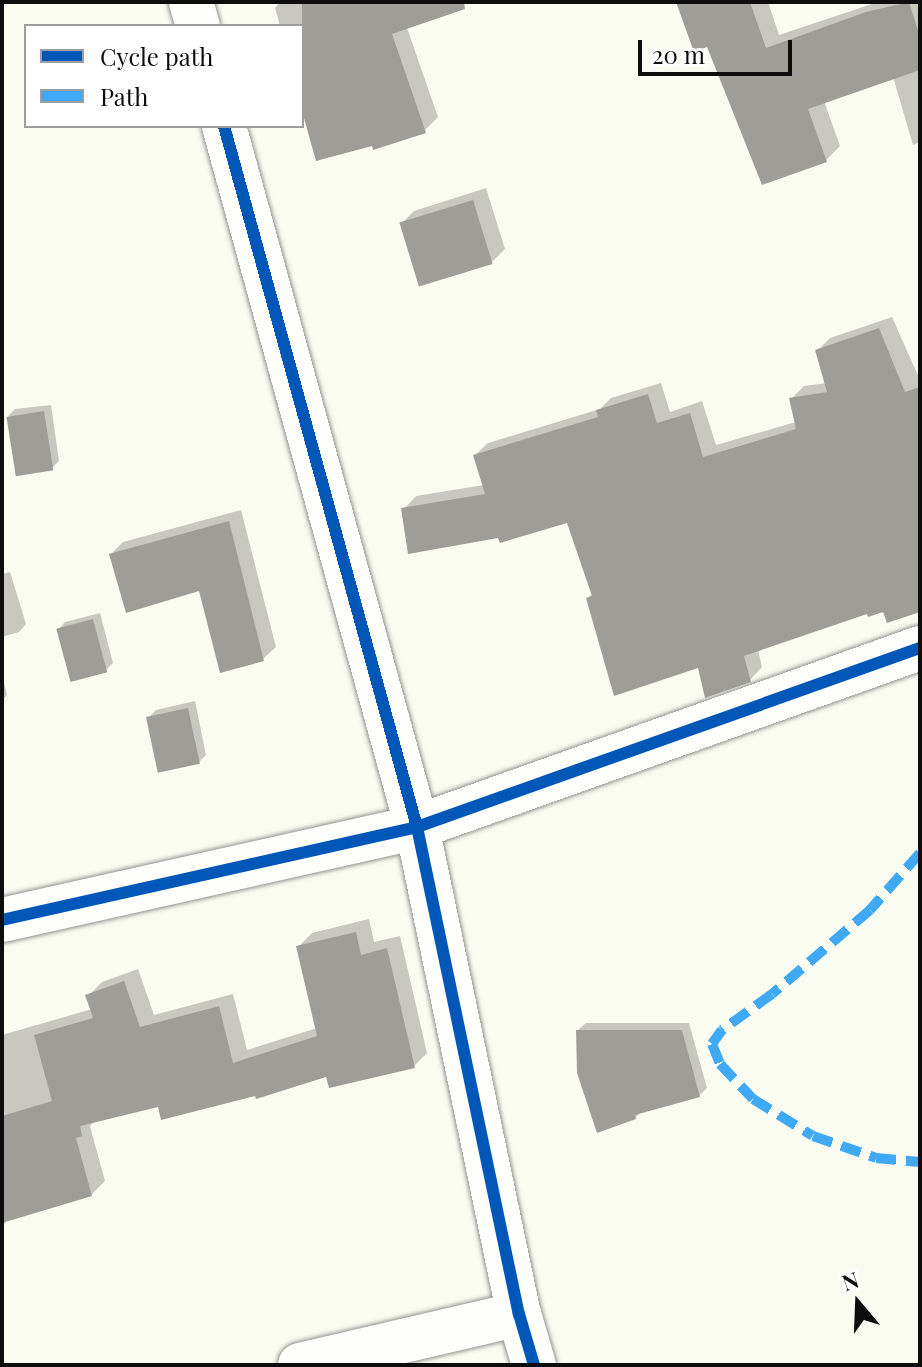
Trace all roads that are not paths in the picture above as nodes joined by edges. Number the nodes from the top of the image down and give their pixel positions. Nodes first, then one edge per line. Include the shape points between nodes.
1 (191, 2) edge
2 (197, 24) edge
3 (225, 128) edge
4 (920, 648) edge
5 (417, 827) junction
6 (2, 920) edge
7 (519, 1314) junction
8 (300, 1365) edge
9 (534, 1365) edge

1 - 2 street
3 - 5 street
4 - 5 street
5 - 6 street
5 - 7 street
7 - 8 street
7 - 9 street

